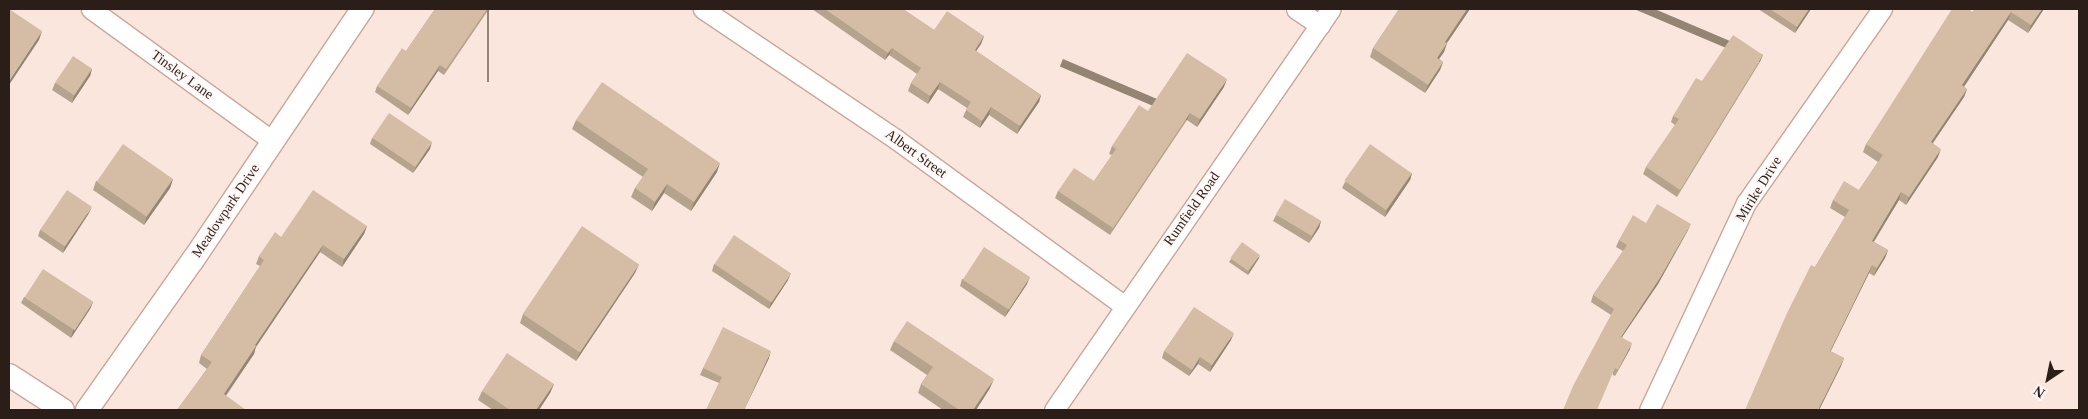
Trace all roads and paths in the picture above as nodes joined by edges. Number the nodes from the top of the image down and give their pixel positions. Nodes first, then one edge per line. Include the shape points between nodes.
1 (90, 9) edge
2 (362, 9) edge
3 (703, 9) edge
4 (1296, 9) edge
5 (1331, 9) edge
6 (1882, 9) edge
7 (1320, 25) junction
8 (273, 141) junction
9 (1125, 306) junction
10 (9, 374) edge
11 (63, 410) edge
12 (87, 410) edge
13 (1054, 410) edge
14 (1649, 410) edge

1 - 8 street, Tinsley Lane
2 - 8 street, Meadowpark Drive
3 - 9 street, Albert Street via 897,140
4 - 7 street
5 - 7 street, Rumfield Road
6 - 14 street, Mirike Drive via 1746,203
7 - 9 street, Rumfield Road
8 - 12 street, Meadowpark Drive
9 - 13 street, Rumfield Road
10 - 11 street

